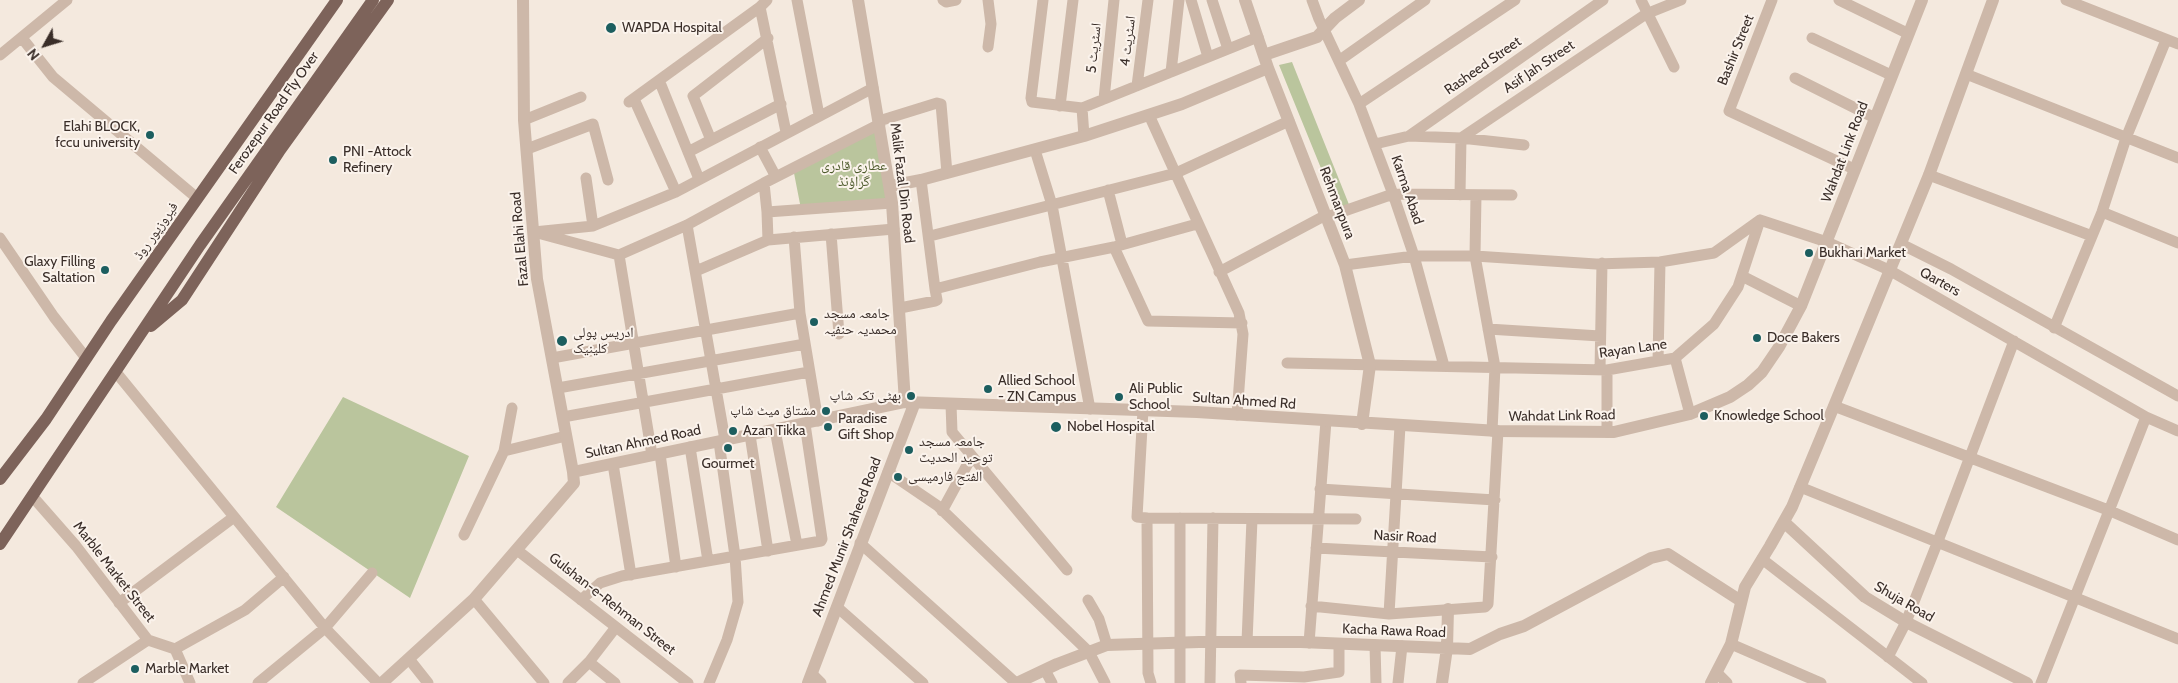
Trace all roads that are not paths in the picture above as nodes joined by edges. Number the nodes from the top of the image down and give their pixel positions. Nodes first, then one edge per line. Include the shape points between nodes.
1 (66, 0) edge
2 (337, 0) edge
3 (373, 0) edge
4 (388, 0) edge
5 (523, 0) edge
6 (797, 0) edge
7 (858, 0) edge
8 (988, 0) edge
9 (1043, 0) edge
10 (1073, 0) edge
11 (1114, 0) edge
12 (1148, 0) edge
13 (1179, 0) edge
14 (1191, 0) edge
15 (1212, 0) edge
16 (1245, 0) edge
17 (1312, 0) edge
18 (1359, 0) edge
19 (1425, 0) edge
20 (1515, 0) edge
21 (1602, 0) edge
22 (1641, 0) edge
23 (1680, 0) edge
24 (1772, 0) edge
25 (1839, 0) edge
26 (1922, 0) edge
27 (1993, 0) edge
28 (2066, 0) edge
29 (764, 3) edge
30 (1646, 14) junction
31 (1324, 30) junction
32 (1907, 33) junction
33 (1258, 37) junction
34 (22, 38) junction
35 (768, 38) junction
36 (1812, 38) dead end
37 (2166, 40) junction
38 (2178, 44) edge
39 (988, 47) dead end
40 (1228, 49) junction
41 (0, 55) edge
42 (1264, 55) junction
43 (1208, 57) junction
44 (1340, 60) junction
45 (1674, 67) dead end
46 (1268, 68) junction
47 (1171, 72) junction
48 (1966, 74) junction
49 (1891, 75) junction
50 (1795, 78) dead end
51 (659, 80) junction
52 (1137, 86) junction
53 (873, 88) junction
54 (581, 97) dead end
55 (1104, 99) junction
56 (781, 104) junction
57 (1359, 104) junction
58 (1060, 106) junction
59 (1082, 108) junction
60 (1150, 115) junction
61 (819, 116) junction
62 (1875, 118) junction
63 (524, 120) junction
64 (1289, 121) junction
65 (880, 122) junction
66 (786, 132) junction
67 (1084, 136) junction
68 (1409, 136) junction
69 (1461, 138) junction
70 (2126, 138) junction
71 (711, 140) junction
72 (1375, 144) junction
73 (1524, 145) dead end
74 (760, 147) junction
75 (527, 149) junction
76 (1035, 150) junction
77 (688, 152) junction
78 (2178, 158) edge
79 (1854, 169) junction
80 (947, 173) junction
81 (1176, 173) junction
82 (1929, 175) junction
83 (776, 177) junction
84 (586, 178) dead end
85 (699, 179) junction
86 (608, 180) dead end
87 (922, 180) junction
88 (764, 183) junction
89 (890, 186) junction
90 (1108, 190) junction
91 (676, 192) junction
92 (1393, 194) junction
93 (1460, 195) junction
94 (1476, 195) junction
95 (1512, 195) dead end
96 (197, 198) junction
97 (892, 203) junction
98 (1052, 205) junction
99 (767, 212) junction
100 (2102, 212) junction
101 (1327, 216) junction
102 (1760, 220) junction
103 (1197, 224) junction
104 (687, 225) junction
105 (592, 226) junction
106 (894, 230) junction
107 (534, 232) junction
108 (831, 234) junction
109 (930, 236) junction
110 (2092, 236) junction
111 (0, 238) edge
112 (794, 238) junction
113 (768, 240) junction
114 (1827, 242) junction
115 (2178, 243) edge
116 (1901, 244) junction
117 (1118, 246) junction
118 (619, 255) junction
119 (1414, 256) junction
120 (1475, 256) junction
121 (1062, 258) junction
122 (1660, 262) junction
123 (1602, 263) junction
124 (1345, 266) junction
125 (1888, 270) junction
126 (696, 271) junction
127 (1220, 272) junction
128 (1742, 276) junction
129 (936, 290) junction
130 (1801, 306) junction
131 (900, 308) junction
132 (800, 313) junction
133 (1242, 323) junction
134 (2054, 328) junction
135 (707, 329) junction
136 (1488, 329) junction
137 (839, 334) dead end
138 (1600, 336) junction
139 (138, 337) junction
140 (2014, 341) junction
141 (634, 343) junction
142 (805, 344) junction
143 (86, 358) junction
144 (552, 358) junction
145 (1675, 358) junction
146 (712, 360) junction
147 (1658, 361) junction
148 (1287, 363) dead end
149 (1370, 365) junction
150 (1444, 366) junction
151 (1495, 367) junction
152 (1603, 370) junction
153 (115, 371) junction
154 (809, 372) junction
155 (639, 373) junction
156 (558, 388) junction
157 (716, 388) junction
158 (2178, 396) edge
159 (644, 402) junction
160 (910, 402) junction
161 (951, 404) junction
162 (1834, 406) junction
163 (512, 408) dead end
164 (1090, 408) junction
165 (1143, 410) junction
166 (1690, 414) junction
167 (1237, 415) junction
168 (563, 417) junction
169 (2146, 417) junction
170 (1326, 421) junction
171 (811, 422) junction
172 (1362, 424) junction
173 (1400, 426) junction
174 (775, 430) junction
175 (1495, 431) junction
176 (2178, 431) edge
177 (1607, 432) junction
178 (750, 435) junction
179 (566, 436) junction
180 (722, 441) junction
181 (690, 447) junction
182 (504, 452) junction
183 (656, 455) junction
184 (972, 456) junction
185 (1969, 457) junction
186 (613, 464) junction
187 (573, 472) junction
188 (888, 472) junction
189 (0, 479) edge
190 (1800, 487) junction
191 (1320, 489) junction
192 (1396, 494) junction
193 (33, 496) junction
194 (1495, 500) junction
195 (2108, 510) junction
196 (942, 511) junction
197 (234, 517) junction
198 (1147, 518) junction
199 (1180, 518) junction
200 (1213, 518) junction
201 (1252, 518) junction
202 (1318, 519) junction
203 (1356, 519) dead end
204 (1784, 522) junction
205 (464, 535) dead end
206 (2178, 540) edge
207 (1938, 542) junction
208 (860, 543) junction
209 (0, 544) edge
210 (797, 546) junction
211 (1316, 548) junction
212 (516, 550) junction
213 (768, 551) junction
214 (1393, 552) junction
215 (735, 556) junction
216 (1492, 557) junction
217 (1762, 560) junction
218 (708, 561) junction
219 (676, 567) junction
220 (1066, 570) dead end
221 (372, 572) dead end
222 (631, 575) junction
223 (284, 577) junction
224 (2073, 598) junction
225 (474, 599) junction
226 (581, 600) junction
227 (1088, 600) dead end
228 (1741, 601) junction
229 (120, 603) junction
230 (837, 606) junction
231 (1311, 606) junction
232 (1448, 609) junction
233 (1389, 614) junction
234 (1906, 622) junction
235 (616, 627) junction
236 (325, 628) junction
237 (2178, 639) edge
238 (148, 640) junction
239 (1211, 642) junction
240 (1247, 642) junction
241 (1149, 643) junction
242 (1178, 643) junction
243 (1308, 643) junction
244 (1107, 644) junction
245 (1339, 644) junction
246 (1730, 644) junction
247 (1375, 645) junction
248 (1402, 646) junction
249 (1447, 648) junction
250 (175, 649) junction
251 (1089, 652) junction
252 (1888, 657) junction
253 (409, 659) junction
254 (589, 662) junction
255 (1045, 670) junction
256 (810, 678) edge
257 (1714, 678) edge
258 (99, 679) edge
259 (83, 683) edge
260 (190, 683) edge
261 (258, 683) edge
262 (380, 683) edge
263 (428, 683) edge
264 (544, 683) edge
265 (568, 683) edge
266 (615, 683) edge
267 (688, 683) edge
268 (709, 683) edge
269 (821, 683) edge
270 (923, 683) edge
271 (1017, 683) edge
272 (1052, 683) edge
273 (1105, 683) edge
274 (1151, 683) edge
275 (1180, 683) edge
276 (1210, 683) edge
277 (1241, 683) edge
278 (1376, 683) edge
279 (1398, 683) edge
280 (1442, 683) edge
281 (1727, 683) edge
282 (1821, 683) edge
283 (1922, 683) edge
284 (2027, 683) edge
285 (2041, 683) edge

1 - 34 street
2 - 96 main road, فیروزپور روڈ
3 - 139 main road, Ferozepur Road Fly Over
4 - 139 main road via 280,150 182,300
5 - 63 street, Fazal Elahi Road
6 - 61 street
7 - 53 street, Malik Fazal Din Road
8 - 39 street via 991,24
9 - 58 street via 1031,101
10 - 58 street
11 - 55 street, اسٹریٹ 5
12 - 52 street, اسٹریٹ 4
13 - 47 street
14 - 43 street
15 - 40 street
16 - 33 street, Rehmanpura
17 - 31 street, Karma Abad
18 - 31 street
19 - 44 street
20 - 57 street
21 - 68 street, Rasheed Street
22 - 30 street
23 - 30 street, Asif Jah Street
24 - 79 street, Bashir Street via 1729,110
25 - 32 street
26 - 32 street, Wahdat Link Road
27 - 48 street
28 - 37 street
29 - 35 street
29 - 51 street
30 - 45 street
30 - 69 street, Asif Jah Street
31 - 42 street via 1317,37
31 - 44 street, Karma Abad
32 - 49 street, Wahdat Link Road
33 - 40 street
33 - 42 street, Rehmanpura
34 - 41 street
34 - 96 street via 53,77
35 - 56 street
35 - 71 street via 693,96
36 - 49 street
37 - 38 street
37 - 70 street
40 - 43 street
42 - 46 street, Rehmanpura
43 - 47 street
44 - 57 street, Karma Abad
46 - 60 street
46 - 64 street, Rehmanpura
47 - 52 street
48 - 70 street
48 - 82 street
49 - 62 street, Wahdat Link Road
50 - 62 street
51 - 77 street
51 - 91 street via 631,100
52 - 55 street
53 - 61 street
53 - 65 street, Malik Fazal Din Road
54 - 63 street
55 - 59 street
56 - 66 street
56 - 71 street
57 - 72 street, Karma Abad
58 - 59 street
59 - 67 street
60 - 67 street
60 - 81 street
61 - 66 street
62 - 79 street, Wahdat Link Road
63 - 75 street, Fazal Elahi Road
64 - 81 street
64 - 101 street, Rehmanpura
65 - 80 street via 941,104
65 - 83 street
65 - 89 street, Malik Fazal Din Road
66 - 74 street
67 - 76 street
68 - 69 street
68 - 72 street, Rasheed Street
69 - 73 street
69 - 93 street
70 - 78 street
70 - 100 street
71 - 77 street
72 - 92 street, Karma Abad
74 - 83 street
74 - 85 street
75 - 86 street via 593,124
75 - 107 street, Fazal Elahi Road
76 - 80 street
76 - 98 street
77 - 85 street
79 - 114 street, Wahdat Link Road
80 - 87 street
81 - 90 street
81 - 103 street
82 - 110 street
82 - 116 street
83 - 88 street
84 - 105 street
85 - 91 street
87 - 89 street
87 - 109 street
88 - 99 street
88 - 104 street
89 - 97 street, Malik Fazal Din Road
90 - 98 street
90 - 117 street
91 - 105 street
92 - 93 street
92 - 101 street
92 - 119 street, Karma Abad
93 - 94 street
94 - 95 street
94 - 120 street
96 - 143 main road, فیروزپور روڈ
97 - 99 street
97 - 106 street, Malik Fazal Din Road
98 - 109 street
98 - 121 street
99 - 113 street
100 - 110 street
100 - 115 street
101 - 124 street, Rehmanpura
101 - 127 street
102 - 114 street, Qarters
102 - 122 street via 1714,253
102 - 128 street, Rayan Lane
103 - 117 street
103 - 127 street
104 - 118 street
104 - 126 street
105 - 107 street
106 - 108 street
106 - 131 street, Malik Fazal Din Road
107 - 118 street
107 - 144 street, Fazal Elahi Road via 537,279
108 - 112 street
108 - 137 street
109 - 129 street
110 - 134 street
111 - 143 street
112 - 113 street
112 - 132 street
113 - 126 street
114 - 125 street, Qarters
114 - 130 street, Wahdat Link Road
116 - 125 street
116 - 134 street via 1951,268
117 - 121 street
117 - 133 street via 1148,321
118 - 141 street
119 - 120 street
119 - 124 street
119 - 150 street, Karma Abad
120 - 123 street
120 - 136 street
121 - 129 street
121 - 164 street
122 - 123 street
122 - 147 street
123 - 138 street
124 - 149 street, Rehmanpura
125 - 140 street, Qarters
125 - 162 street
126 - 135 street
127 - 133 street
128 - 130 street
128 - 145 street, Rayan Lane via 1714,324
129 - 131 street via 935,301
130 - 166 street, Wahdat Link Road via 1762,372 1730,396
131 - 160 street, Malik Fazal Din Road
132 - 135 street
132 - 142 street
133 - 167 street
134 - 158 street
135 - 141 street
135 - 146 street
136 - 138 street
136 - 151 street
138 - 152 street
139 - 153 main road
140 - 169 street, Qarters
140 - 185 street
141 - 144 street
141 - 155 street
142 - 146 street
142 - 154 street
143 - 189 main road, فیروزپور روڈ
144 - 156 street, Fazal Elahi Road
145 - 147 street, Rayan Lane
145 - 166 street
146 - 155 street
146 - 157 street
147 - 152 street, Rayan Lane
148 - 149 street, Rayan Lane
149 - 150 street, Rayan Lane
149 - 172 street, Rehmanpura
150 - 151 street, Rayan Lane
151 - 152 street, Rayan Lane
151 - 175 street
152 - 177 street
153 - 193 main road
153 - 197 street
154 - 157 street
154 - 171 street
155 - 156 street
155 - 159 street
156 - 168 street, Fazal Elahi Road
157 - 159 street
157 - 180 street
159 - 168 street
159 - 183 street
160 - 161 street, Sultan Ahmed Rd
160 - 171 street, Sultan Ahmed Road
160 - 188 street, Ahmed Munir Shaheed Road
161 - 164 street, Sultan Ahmed Rd
161 - 184 street via 952,432
162 - 185 street
162 - 190 street
163 - 182 street
164 - 165 street, Sultan Ahmed Rd
165 - 167 street, Sultan Ahmed Rd
165 - 198 street via 1137,517
166 - 177 street, Wahdat Link Road
167 - 170 street, Sultan Ahmed Rd
168 - 179 street, Fazal Elahi Road
169 - 176 street, Qarters
169 - 195 street
170 - 172 street, Sultan Ahmed Rd
170 - 191 street
171 - 174 street, Sultan Ahmed Road
171 - 210 street via 822,539
172 - 173 street, Wahdat Link Road
173 - 175 street, Wahdat Link Road
173 - 192 street
174 - 178 street, Sultan Ahmed Road
174 - 210 street
175 - 177 street, Wahdat Link Road
175 - 194 street
178 - 180 street, Sultan Ahmed Road
178 - 213 street
179 - 182 street
179 - 187 street, Fazal Elahi Road
180 - 181 street, Sultan Ahmed Road
180 - 215 street
181 - 183 street, Sultan Ahmed Road
181 - 218 street
182 - 205 street
183 - 186 street, Sultan Ahmed Road
183 - 219 street
184 - 196 street
184 - 220 street
185 - 195 street
185 - 207 street
186 - 187 street, Sultan Ahmed Road
186 - 222 street
187 - 212 street, Sultan Ahmed Road via 574,483
188 - 196 street
188 - 208 street, Ahmed Munir Shaheed Road
190 - 204 street
190 - 207 street
191 - 192 street
191 - 202 street
192 - 194 street
192 - 214 street
193 - 209 main road
193 - 229 street, Marble Market Street
194 - 216 street
195 - 206 street
195 - 224 street
196 - 251 street
197 - 223 street
197 - 229 street
198 - 199 street
198 - 241 street
199 - 200 street
199 - 242 street
200 - 201 street
200 - 239 street
201 - 202 street
201 - 240 street
202 - 203 street
202 - 211 street
204 - 217 street
204 - 234 street, Shuja Road via 1865,597
207 - 224 street
207 - 234 street
208 - 230 street, Ahmed Munir Shaheed Road
208 - 271 street
210 - 213 street
211 - 214 street, Nasir Road
211 - 231 street
212 - 225 street, Sultan Ahmed Road
212 - 226 street, Gulshan-e-Rehman Street
213 - 215 street
214 - 216 street, Nasir Road
214 - 233 street
215 - 218 street
215 - 268 street via 738,602
216 - 232 street via 1488,604 1485,607
217 - 228 street via 1745,587
217 - 252 street
218 - 219 street
219 - 222 street
221 - 236 street
222 - 226 street via 600,583
223 - 236 street
223 - 250 street via 245,610
224 - 237 street
224 - 285 street
225 - 253 street, Sultan Ahmed Road
225 - 264 street
226 - 235 street, Gulshan-e-Rehman Street
227 - 244 street via 1099,618
228 - 246 street
228 - 249 street, Kacha Rawa Road via 1668,554 1651,558 1524,626 1470,650
229 - 238 street, Marble Market Street
230 - 256 street, Ahmed Munir Shaheed Road
230 - 270 street
231 - 233 street
231 - 243 street
232 - 233 street
232 - 249 street
234 - 252 street
234 - 284 street, Shuja Road
235 - 254 street
235 - 267 street, Gulshan-e-Rehman Street
236 - 261 street
236 - 262 street
238 - 250 street, Marble Market Street
238 - 258 street
239 - 240 street, Kacha Rawa Road
239 - 242 street, Kacha Rawa Road
239 - 276 street
240 - 243 street, Kacha Rawa Road
241 - 242 street, Kacha Rawa Road
241 - 244 street, Kacha Rawa Road
241 - 274 street
242 - 275 street
243 - 245 street, Kacha Rawa Road
244 - 251 street, Kacha Rawa Road
245 - 247 street, Kacha Rawa Road
245 - 277 street via 1339,672 1304,677 1240,676
246 - 257 street
246 - 282 street
247 - 248 street, Kacha Rawa Road
247 - 278 street
248 - 249 street, Kacha Rawa Road
248 - 279 street
249 - 280 street
250 - 260 street
251 - 255 street, Kacha Rawa Road
251 - 273 street
252 - 283 street
253 - 262 street, Sultan Ahmed Road
253 - 263 street
254 - 265 street
254 - 266 street
255 - 271 street, Kacha Rawa Road
255 - 272 street
256 - 269 street
257 - 281 street
258 - 259 street

